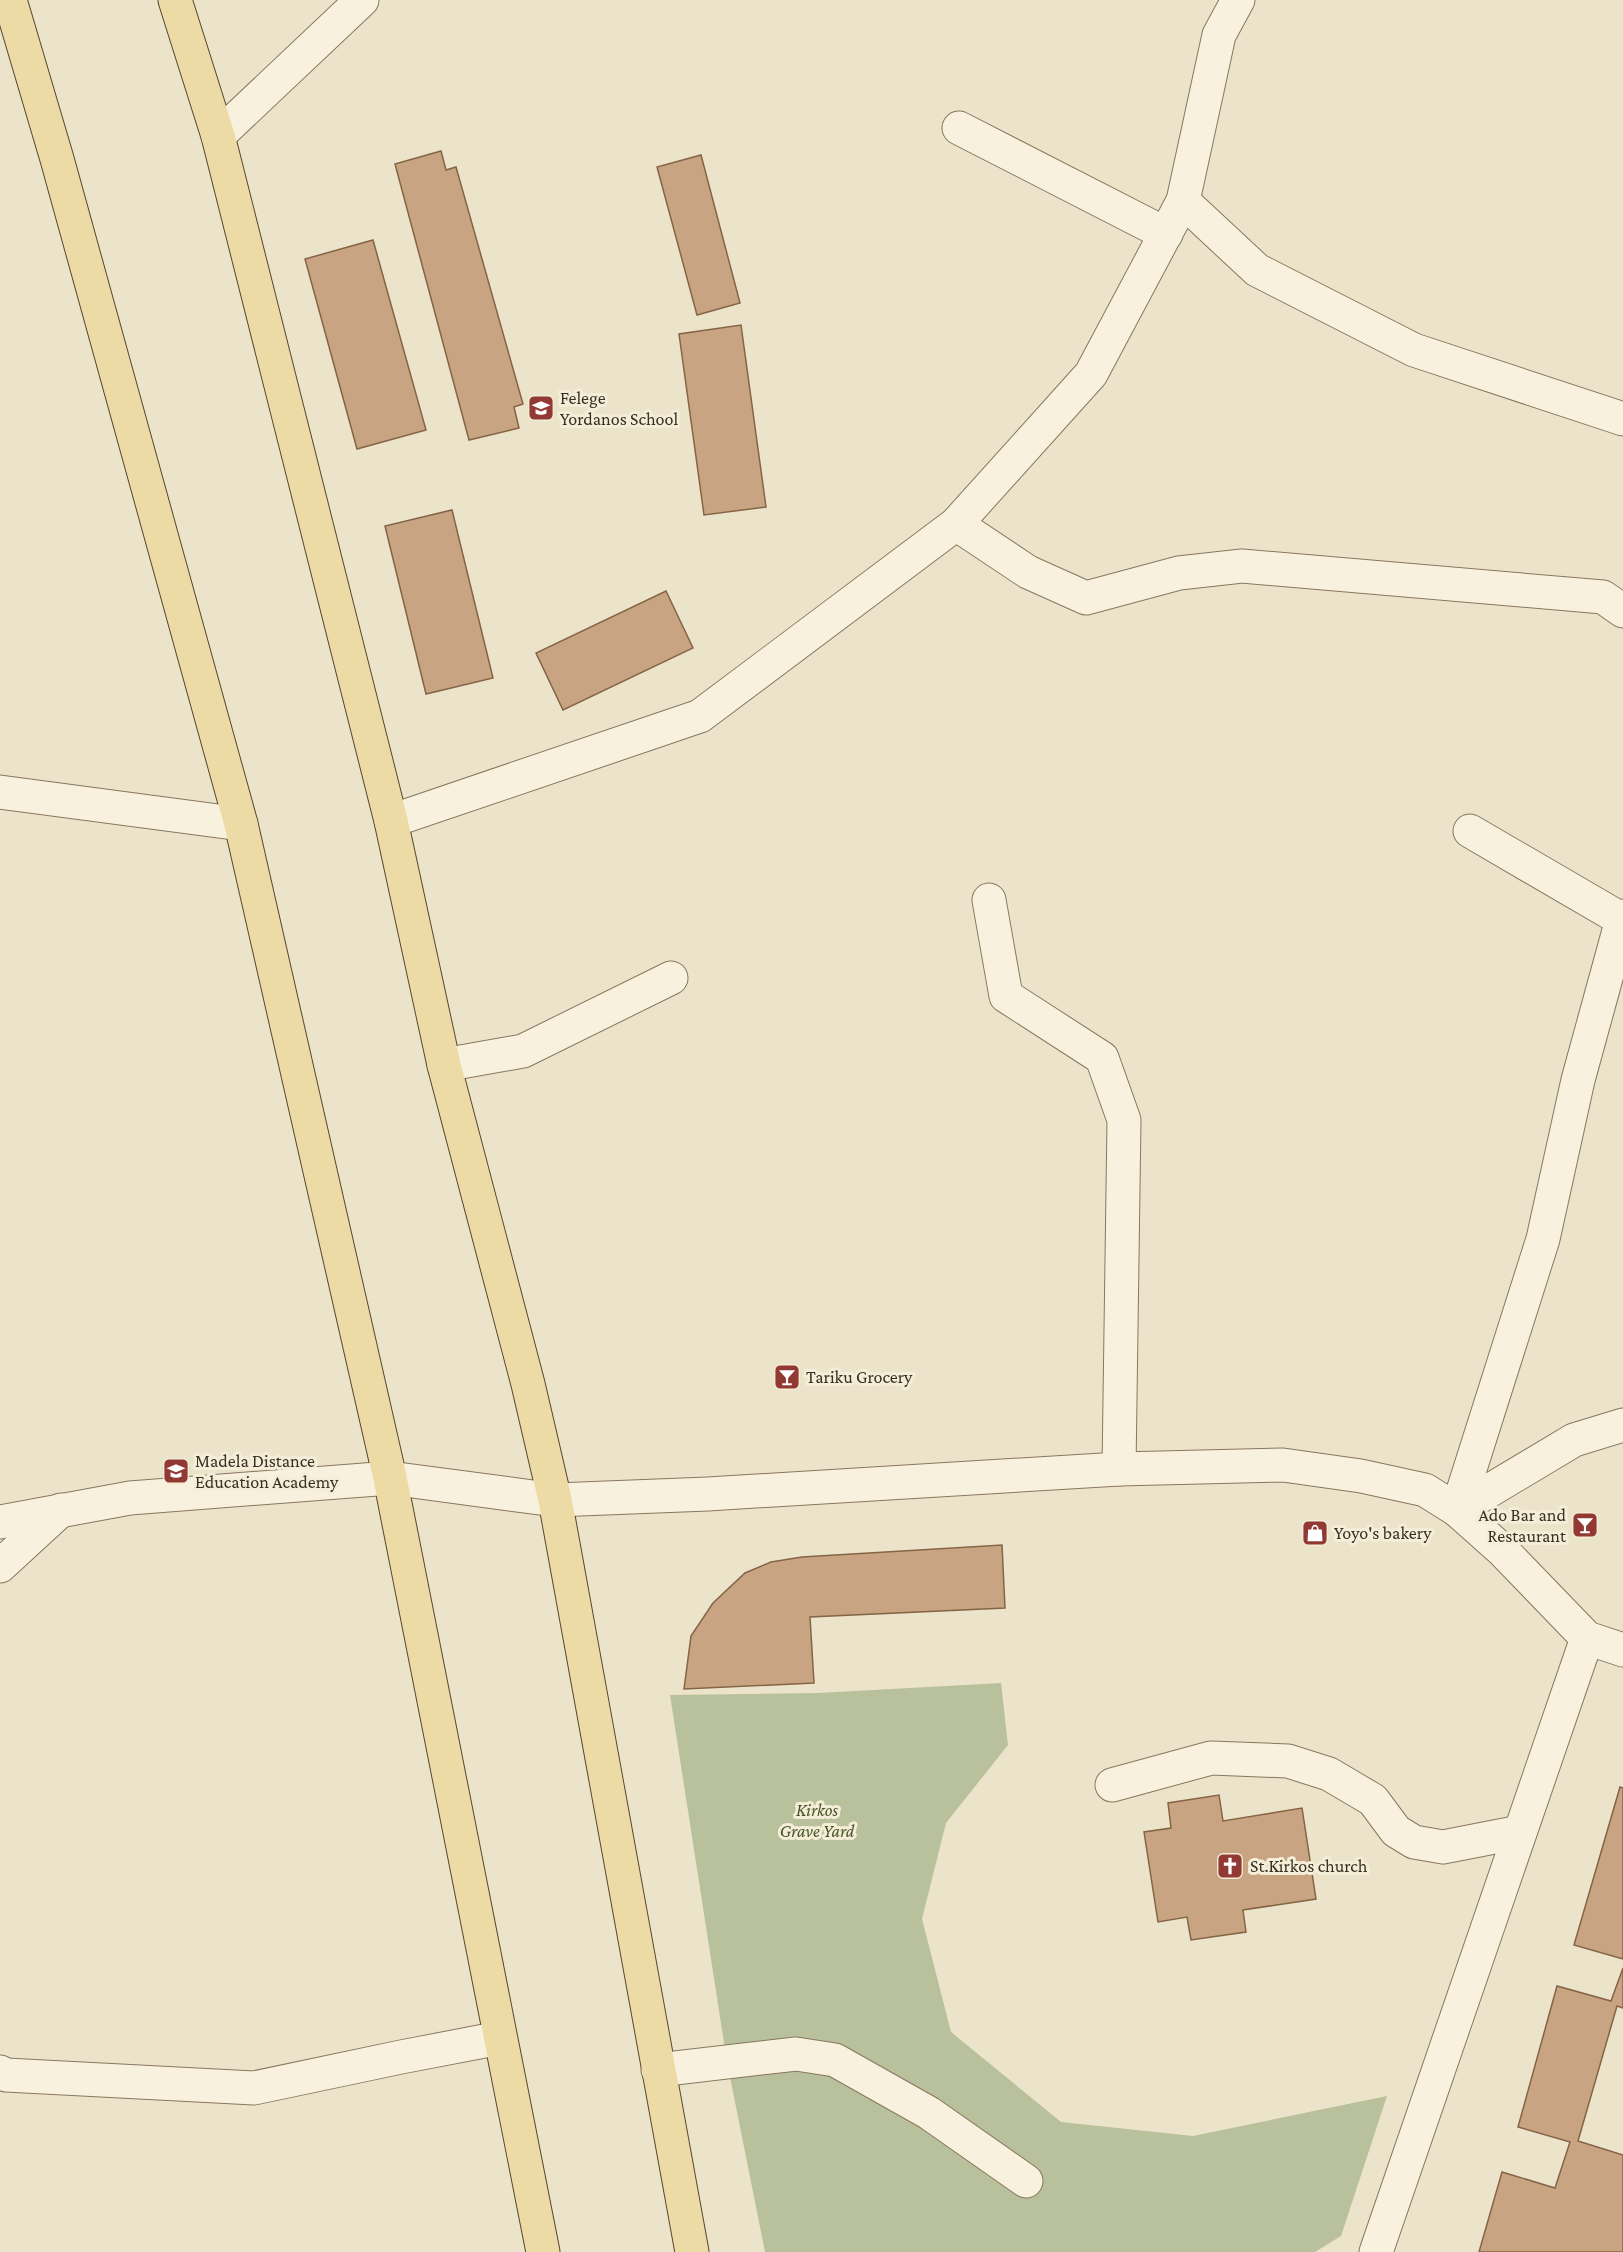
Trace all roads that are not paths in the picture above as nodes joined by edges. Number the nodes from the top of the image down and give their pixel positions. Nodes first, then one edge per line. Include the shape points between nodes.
1 (10, 0) edge
2 (175, 0) edge
3 (362, 0) edge
4 (1238, 0) edge
5 (959, 128) dead end
6 (218, 136) junction
7 (1183, 201) junction
8 (1166, 234) junction
9 (1623, 419) edge
10 (956, 524) junction
11 (1623, 611) edge
12 (0, 792) edge
13 (391, 821) junction
14 (241, 824) junction
15 (1470, 831) dead end
16 (989, 900) dead end
17 (1622, 918) edge
18 (671, 978) dead end
19 (444, 1065) junction
20 (1623, 1425) edge
21 (1119, 1469) junction
22 (390, 1478) junction
23 (555, 1500) junction
24 (62, 1509) junction
25 (1457, 1510) junction
26 (0, 1522) edge
27 (0, 1566) edge
28 (1587, 1638) junction
29 (1623, 1650) edge
30 (1112, 1785) dead end
31 (1520, 1832) junction
32 (500, 2038) junction
33 (658, 2070) junction
34 (2, 2076) edge
35 (1026, 2181) dead end
36 (543, 2252) edge
37 (692, 2252) edge
38 (1376, 2252) edge

1 - 14 main road
2 - 6 main road
3 - 6 street
4 - 7 street via 1219,35
5 - 8 street
6 - 13 main road
7 - 8 street
7 - 9 street via 1257,270 1414,350
8 - 10 street via 1091,374
10 - 11 street via 1028,572 1086,597 1179,573 1242,566 1603,597
10 - 13 street via 700,716
12 - 14 street
13 - 19 main road
14 - 22 main road
15 - 17 street
16 - 21 street via 1006,996 1102,1058 1124,1120
17 - 25 street via 1578,1080 1543,1239
18 - 19 street via 523,1051
19 - 23 main road
20 - 25 street via 1574,1440
21 - 23 street
21 - 25 street via 1283,1465 1425,1490
22 - 23 street
22 - 24 street via 130,1498
22 - 32 main road
23 - 33 main road
24 - 26 street
24 - 27 street
25 - 28 street via 1503,1551
28 - 29 street
28 - 31 street
30 - 31 street via 1211,1758 1288,1761 1329,1774 1373,1800 1396,1831 1414,1842 1443,1847
31 - 38 street
32 - 34 street via 254,2088
32 - 36 main road
33 - 35 street via 796,2054 835,2060 929,2113
33 - 37 main road

